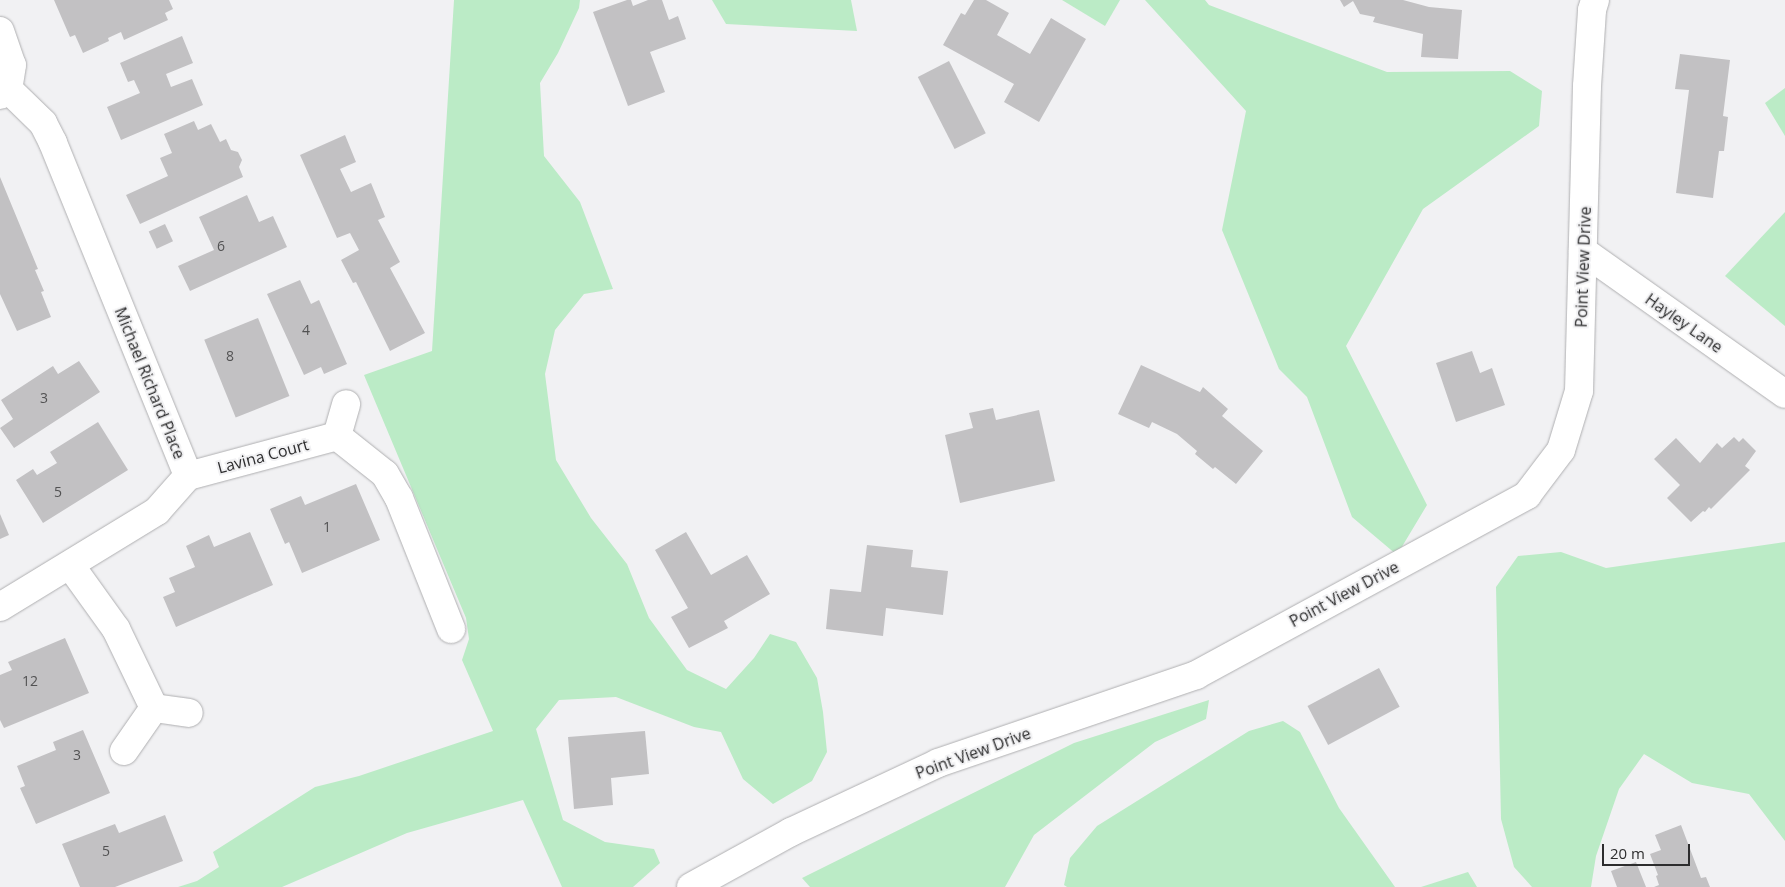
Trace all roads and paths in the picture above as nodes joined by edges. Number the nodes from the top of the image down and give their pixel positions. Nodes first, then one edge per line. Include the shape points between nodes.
1 (1595, 0) edge
2 (0, 31) edge
3 (4, 92) edge
4 (1584, 251) junction
5 (1785, 394) edge
6 (346, 404) dead end
7 (337, 436) junction
8 (188, 476) junction
9 (70, 565) junction
10 (0, 607) edge
11 (451, 629) dead end
12 (154, 708) junction
13 (189, 713) dead end
14 (124, 751) dead end
15 (691, 887) edge

1 - 4 street, Point View Drive via 1587,86
2 - 3 street via 12,65
3 - 8 street, Michael Richard Place via 43,122
4 - 5 street, Hayley Lane
4 - 15 street, Point View Drive via 1578,391 1562,450 1527,495 1196,675 938,763 791,832
6 - 7 street
7 - 8 street, Lavina Court
7 - 11 street via 385,474 399,498
8 - 9 street, Michael Richard Place via 157,511
9 - 10 street, Michael Richard Place
9 - 12 street via 116,628
12 - 13 street
12 - 14 street

